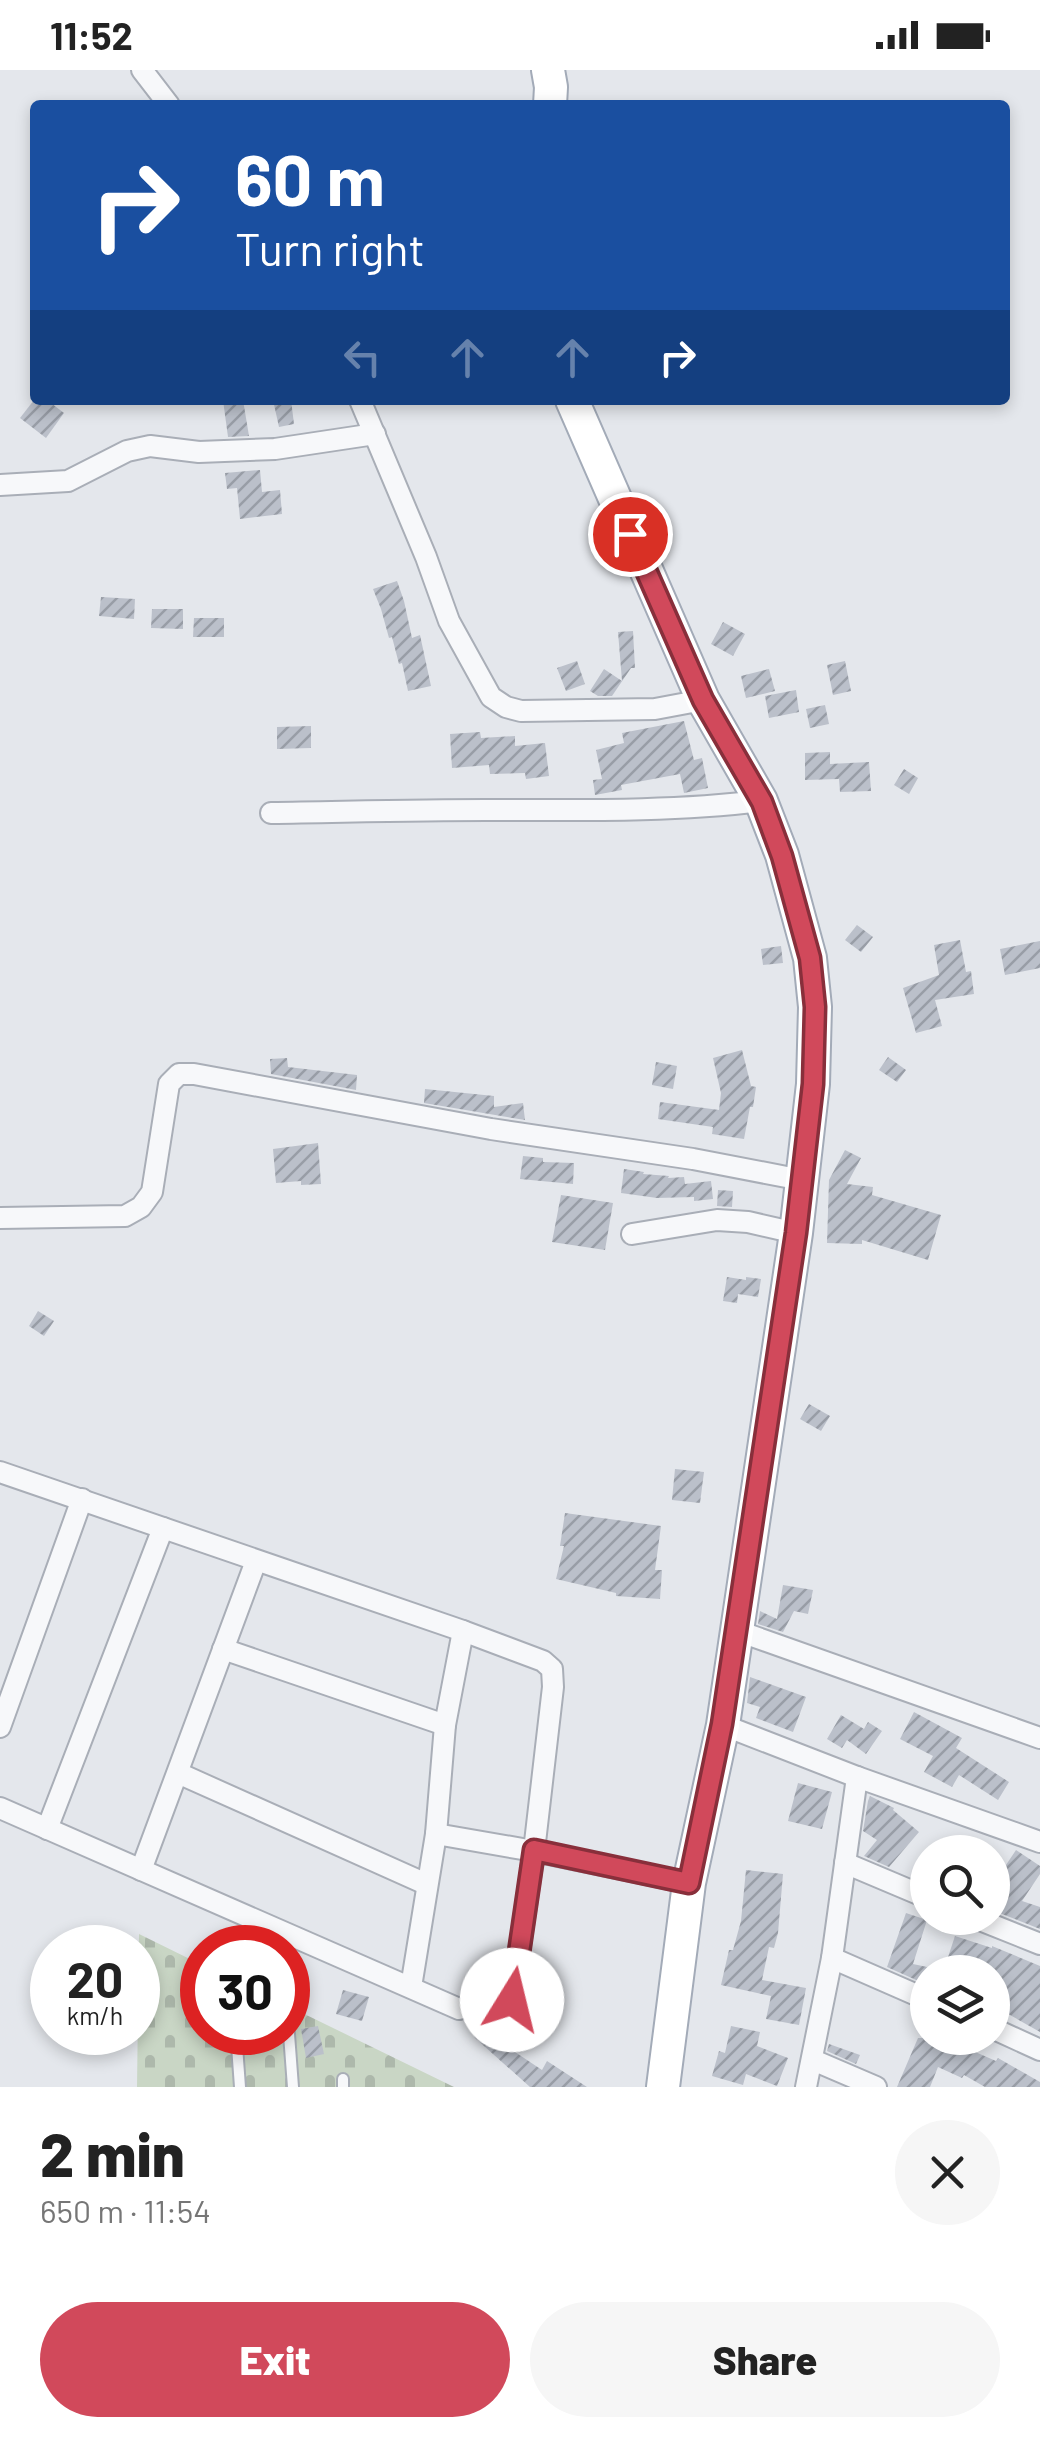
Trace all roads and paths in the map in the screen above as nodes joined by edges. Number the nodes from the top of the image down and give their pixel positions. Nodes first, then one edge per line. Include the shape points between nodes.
1 (142, 70) edge
2 (548, 70) edge
3 (164, 100) edge
4 (550, 100) edge
5 (362, 405) edge
6 (574, 405) edge
7 (374, 434) junction
8 (0, 485) edge
9 (703, 700) junction
10 (762, 802) junction
11 (271, 813) dead end
12 (802, 1180) junction
13 (0, 1218) edge
14 (796, 1233) junction
15 (632, 1234) dead end
16 (1, 1474) edge
17 (82, 1499) junction
18 (163, 1528) junction
19 (256, 1561) junction
20 (463, 1631) junction
21 (738, 1631) junction
22 (223, 1650) junction
23 (722, 1724) junction
24 (445, 1725) junction
25 (0, 1728) edge
26 (1040, 1738) edge
27 (178, 1773) junction
28 (857, 1777) junction
29 (0, 1808) edge
30 (47, 1828) junction
31 (436, 1834) junction
32 (1040, 1842) edge
33 (534, 1850) junction
34 (844, 1863) junction
35 (141, 1870) junction
36 (689, 1883) junction
37 (426, 1884) junction
38 (910, 1890) edge
39 (1010, 1932) edge
40 (1040, 1944) edge
41 (832, 1958) junction
42 (411, 1988) junction
43 (910, 1992) edge
44 (512, 2000) dead end
45 (459, 2009) dead end
46 (1010, 2036) edge
47 (1040, 2050) edge
48 (238, 2055) edge
49 (290, 2055) edge
50 (813, 2060) junction
51 (240, 2087) edge
52 (292, 2087) edge
53 (664, 2087) edge
54 (806, 2087) edge
55 (876, 2087) edge

1 - 3 street
2 - 4 main road
5 - 7 street
6 - 9 main road
7 - 8 street via 275,450 150,446 68,480
7 - 9 street via 449,622 492,697 521,711 655,708
9 - 10 main road
10 - 11 street via 654,810
10 - 12 main road via 810,958 813,1084
12 - 13 street via 179,1074 169,1084 152,1192 141,1206 126,1216
12 - 14 main road
14 - 15 street via 716,1220
14 - 21 main road
16 - 17 street
17 - 18 street
17 - 25 street
18 - 19 street
18 - 30 street
19 - 20 street
19 - 22 street
20 - 24 street
20 - 33 street via 552,1669
21 - 23 main road
21 - 26 street
22 - 24 street
22 - 27 street
23 - 28 street
23 - 36 main road
24 - 31 street
27 - 35 street
27 - 37 street
28 - 32 street
28 - 34 street
29 - 30 street
30 - 35 street
31 - 33 street
31 - 37 street
33 - 36 street
33 - 44 street
34 - 38 street
34 - 41 street
35 - 42 street
36 - 53 main road
37 - 42 street
39 - 40 street
41 - 43 street
41 - 50 street
42 - 45 street
46 - 47 street
48 - 51 lane
49 - 52 lane
50 - 54 street
50 - 55 street

